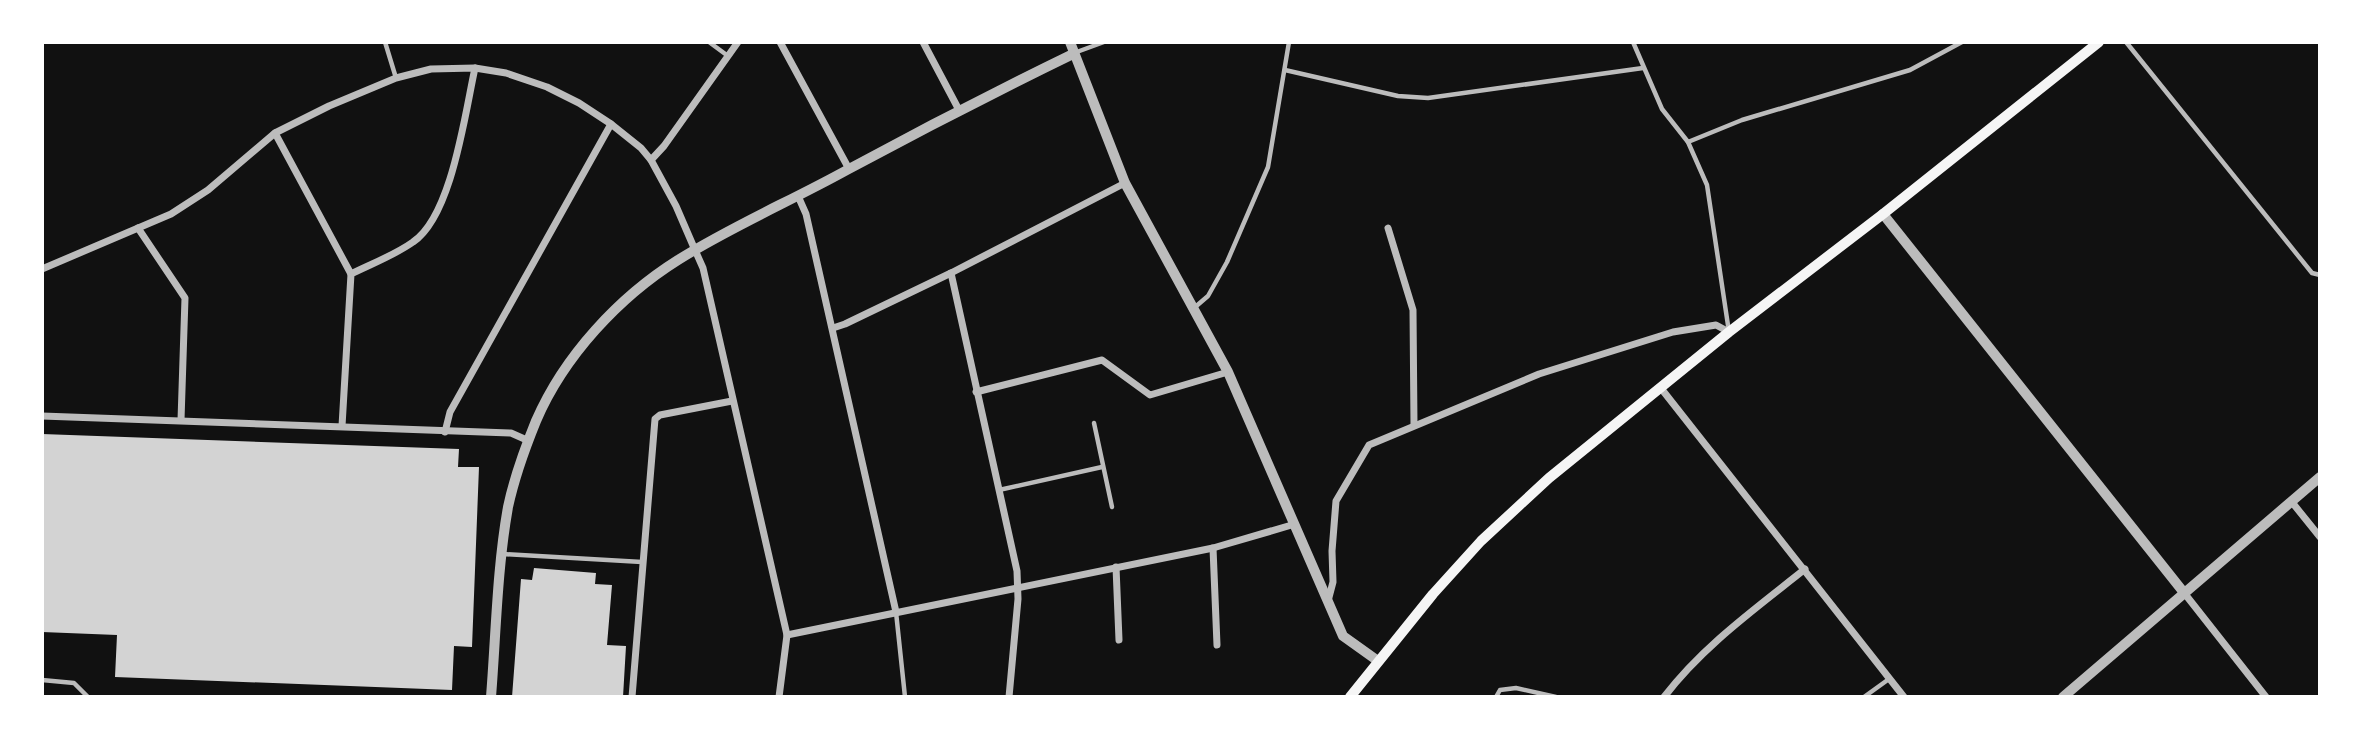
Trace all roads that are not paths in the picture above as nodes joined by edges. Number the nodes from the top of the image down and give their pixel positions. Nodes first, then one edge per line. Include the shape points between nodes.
1 (385, 42) edge
2 (709, 42) edge
3 (738, 42) edge
4 (780, 42) edge
5 (923, 42) edge
6 (1070, 42) edge
7 (1104, 42) edge
8 (1289, 42) edge
9 (1633, 42) edge
10 (1962, 42) edge
11 (2099, 42) edge
12 (2126, 42) edge
13 (1073, 54) junction
14 (729, 56) junction
15 (475, 68) junction
16 (1643, 68) junction
17 (1285, 70) junction
18 (396, 78) junction
19 (959, 110) junction
20 (611, 124) junction
21 (275, 133) junction
22 (1688, 142) junction
23 (651, 160) junction
24 (849, 169) junction
25 (1125, 183) junction
26 (798, 196) junction
27 (1883, 214) junction
28 (138, 228) junction
29 (1388, 228) dead end
30 (695, 250) junction
31 (42, 269) edge
32 (951, 273) junction
33 (351, 274) junction
34 (2320, 275) edge
35 (1194, 308) junction
36 (834, 328) junction
37 (1729, 332) junction
38 (1228, 372) junction
39 (1660, 387) junction
40 (976, 392) junction
41 (732, 401) junction
42 (42, 416) edge
43 (181, 420) junction
44 (1094, 423) dead end
45 (1414, 425) junction
46 (342, 426) junction
47 (445, 432) junction
48 (529, 440) junction
49 (1102, 467) junction
50 (2320, 477) edge
51 (998, 490) junction
52 (2291, 501) junction
53 (1112, 507) dead end
54 (1295, 524) junction
55 (2320, 537) edge
56 (1213, 548) junction
57 (503, 554) junction
58 (642, 562) junction
59 (1116, 567) junction
60 (1805, 569) junction
61 (1018, 587) junction
62 (2185, 594) junction
63 (1328, 601) junction
64 (896, 612) junction
65 (787, 635) junction
66 (1119, 640) dead end
67 (1217, 645) dead end
68 (1378, 661) junction
69 (1889, 678) junction
70 (42, 680) edge
71 (88, 697) edge
72 (491, 697) edge
73 (632, 697) edge
74 (779, 697) edge
75 (905, 697) edge
76 (1009, 697) edge
77 (1350, 697) edge
78 (1496, 697) edge
79 (1556, 697) edge
80 (1664, 697) edge
81 (1864, 697) edge
82 (1904, 697) edge
83 (2063, 697) edge
84 (2266, 697) edge

1 - 18 lane
2 - 14 lane
3 - 14 street
4 - 24 street
5 - 19 street
6 - 13 street
7 - 13 lane
8 - 17 lane
9 - 16 lane
10 - 22 lane via 1910,70 1742,120
11 - 27 main road
12 - 34 lane via 2312,273
13 - 19 street
13 - 25 street
14 - 23 street
15 - 18 street via 431,69
15 - 20 street via 537,83
15 - 33 street via 450,177 431,223 414,242
16 - 17 lane via 1428,98 1398,96
16 - 22 lane via 1662,109
17 - 35 lane via 1268,167 1259,191 1227,262 1208,296
18 - 21 street
19 - 24 street
20 - 23 street
20 - 47 street via 450,412
21 - 28 street via 186,206
21 - 33 street
22 - 37 lane via 1707,185
23 - 30 street
24 - 26 street
25 - 32 street
25 - 35 street
26 - 30 street
26 - 36 street
27 - 37 main road
27 - 62 street
28 - 31 street
28 - 43 street via 185,298
29 - 45 street via 1413,310
30 - 41 street
30 - 48 street via 629,297 596,331 566,369
32 - 36 street
32 - 40 street
33 - 46 street
35 - 38 street
36 - 64 street
37 - 39 main road
37 - 45 street via 1716,325 1673,332 1539,374
38 - 40 street via 1150,395 1102,360
38 - 54 street
39 - 60 street
39 - 68 main road via 1515,508 1433,594
40 - 51 street
41 - 58 street via 655,419
41 - 65 street
42 - 43 street
43 - 46 street
44 - 49 lane
45 - 63 street via 1369,445 1336,501
46 - 47 street
47 - 48 street via 511,433
48 - 57 street via 509,505
49 - 51 lane
49 - 53 lane
50 - 52 street
51 - 61 street
52 - 55 street
52 - 62 street
54 - 56 street
54 - 63 street
56 - 59 street
56 - 67 street
57 - 58 lane
57 - 72 street
58 - 73 street
59 - 61 street
59 - 66 street
60 - 69 street
60 - 80 street via 1726,631
61 - 64 street
61 - 76 street
62 - 83 street
62 - 84 street
63 - 68 street via 1343,636
64 - 65 street
64 - 75 lane
65 - 74 street
68 - 77 main road
69 - 81 lane
69 - 82 street
70 - 71 lane via 74,683
78 - 79 lane via 1500,690 1516,688

